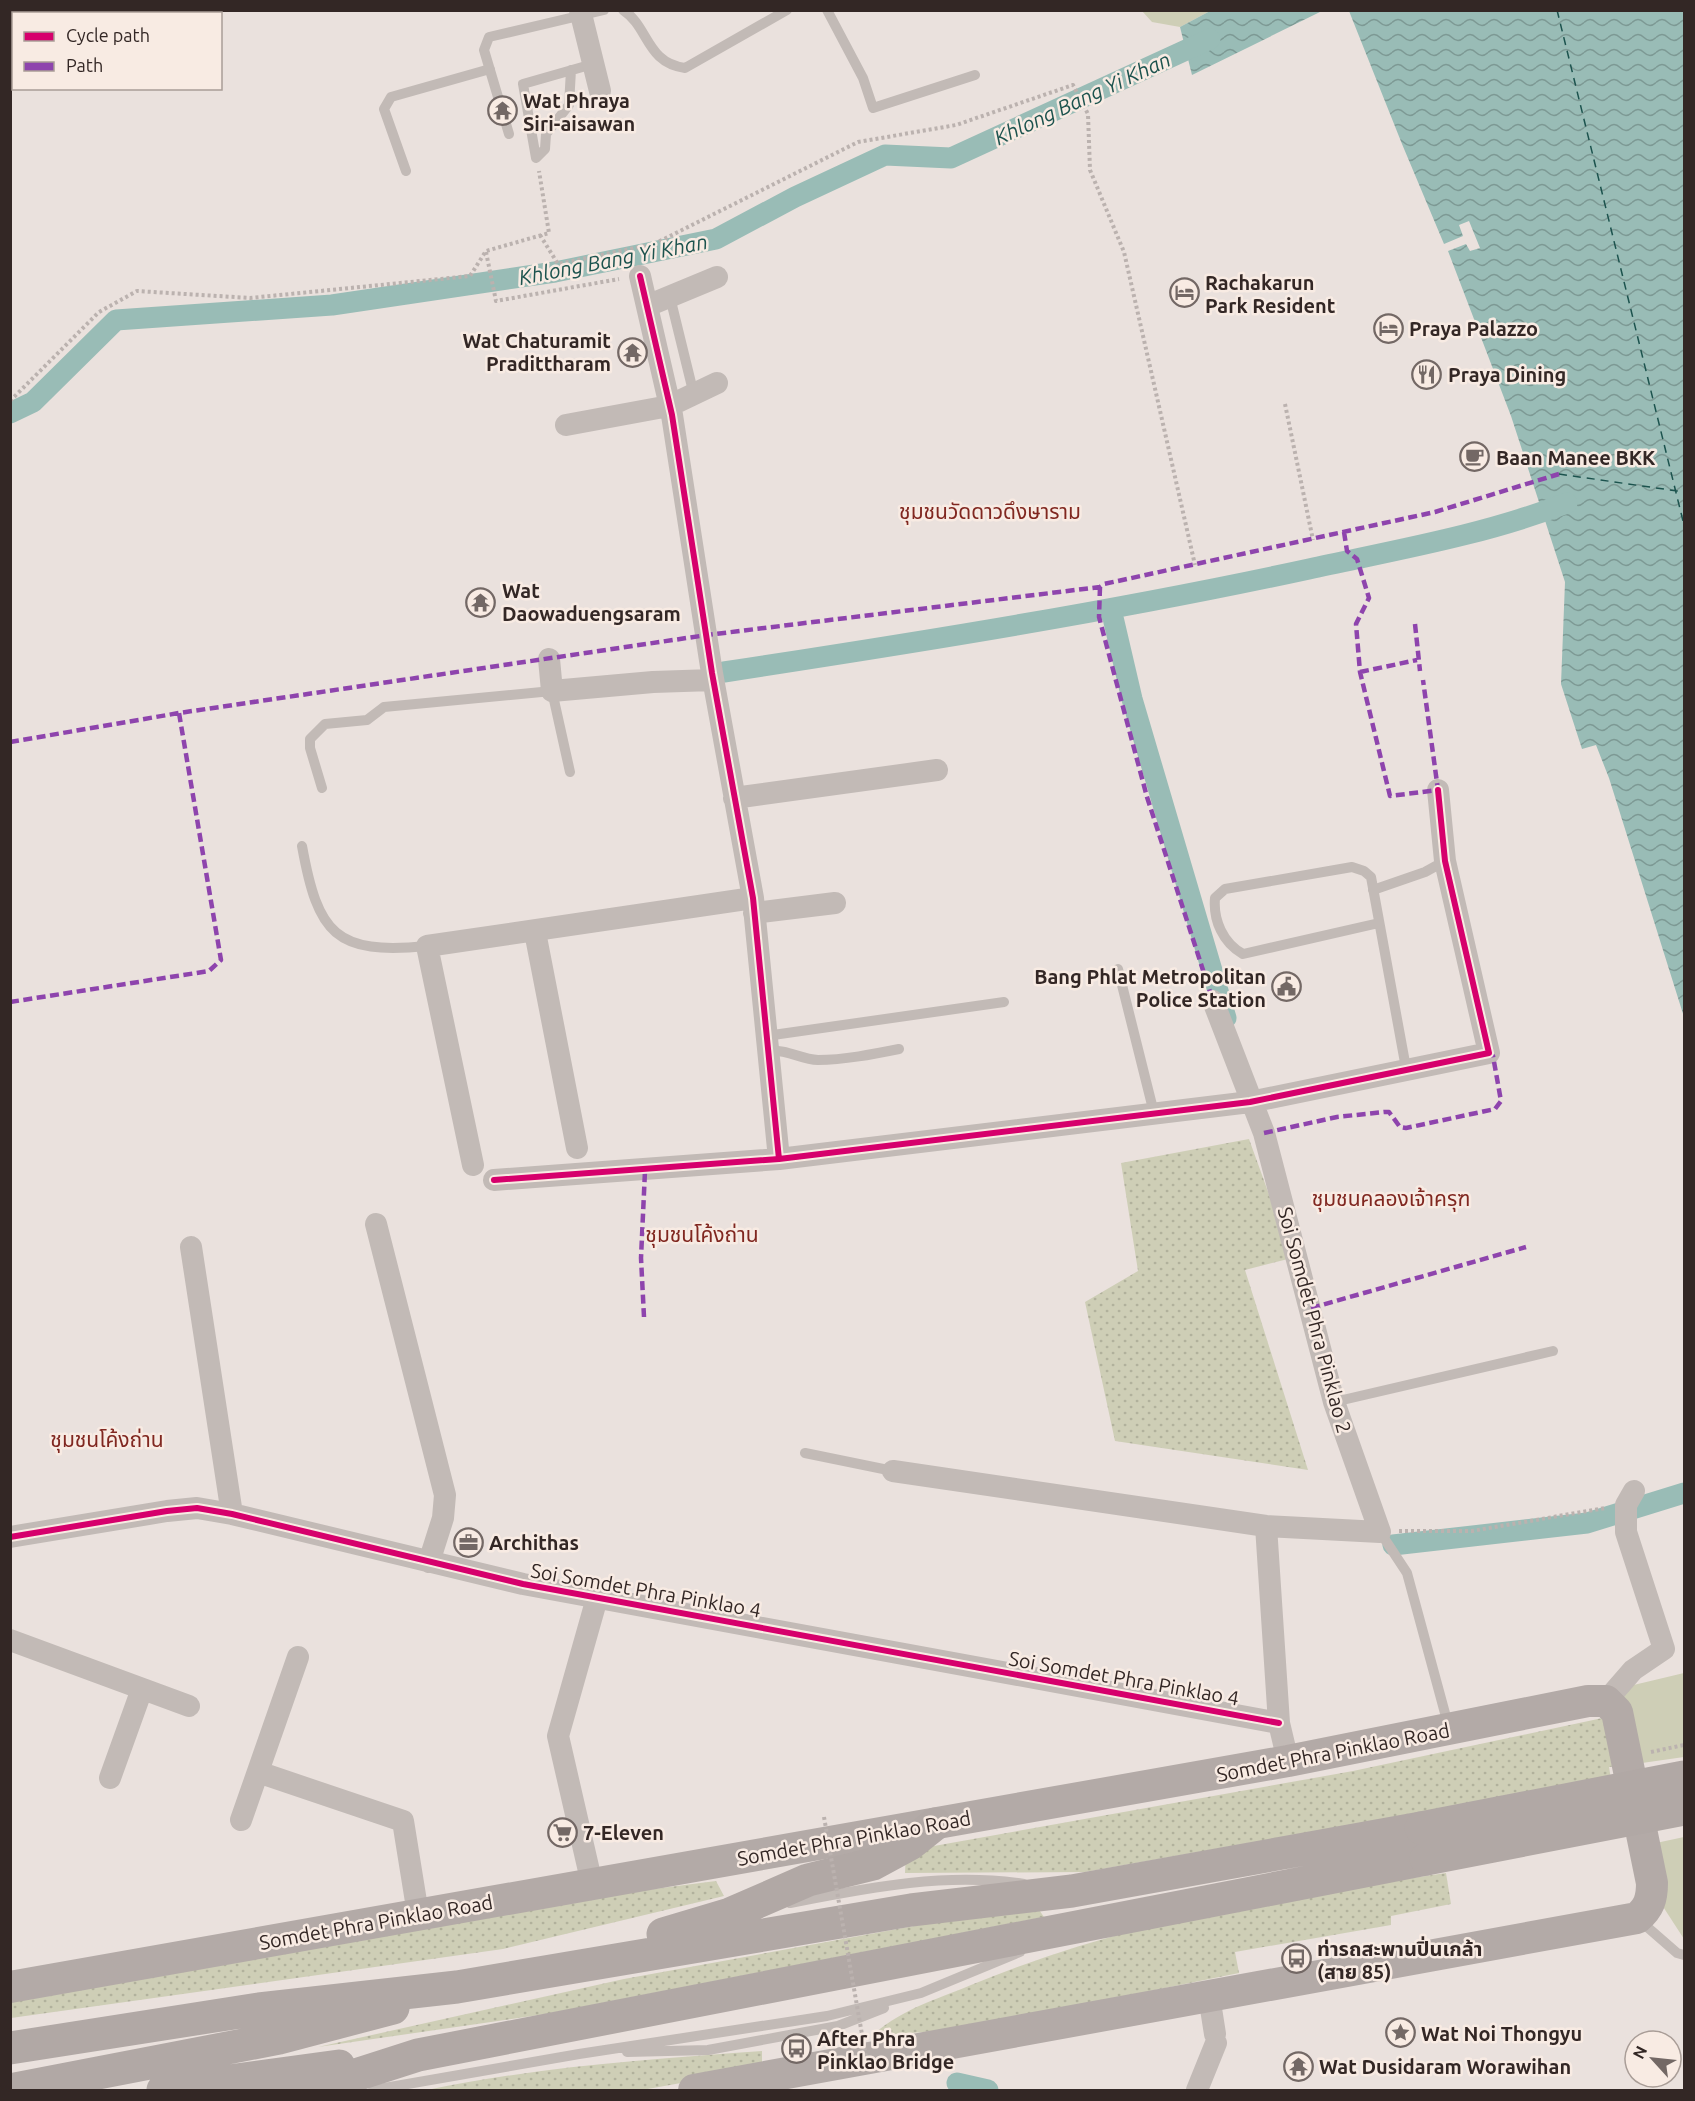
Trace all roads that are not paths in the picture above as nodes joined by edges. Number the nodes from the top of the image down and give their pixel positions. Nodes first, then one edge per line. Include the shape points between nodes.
1 (604, 10) edge
2 (622, 10) edge
3 (788, 10) edge
4 (827, 10) edge
5 (581, 13) edge
6 (594, 64) junction
7 (490, 69) junction
8 (571, 70) junction
9 (975, 75) dead end
10 (600, 92) dead end
11 (509, 134) dead end
12 (406, 171) dead end
13 (640, 276) road end
14 (717, 277) dead end
15 (670, 297) junction
16 (647, 306) junction
17 (717, 383) dead end
18 (694, 395) junction
19 (669, 406) junction
20 (566, 425) dead end
21 (549, 659) dead end
22 (713, 680) junction
23 (552, 691) junction
24 (938, 770) dead end
25 (570, 772) dead end
26 (322, 788) dead end
27 (1438, 790) dead end
28 (734, 798) junction
29 (302, 846) dead end
30 (1445, 861) junction
31 (1373, 890) junction
32 (835, 903) dead end
33 (753, 906) junction
34 (1379, 923) junction
35 (535, 932) junction
36 (427, 946) junction
37 (1118, 969) dead end
38 (1213, 1001) dead end
39 (1004, 1002) dead end
40 (767, 1044) junction
41 (898, 1049) dead end
42 (1406, 1068) junction
43 (1250, 1102) junction
44 (1154, 1113) junction
45 (577, 1148) dead end
46 (779, 1159) junction
47 (473, 1165) dead end
48 (494, 1180) dead end
49 (376, 1224) dead end
50 (191, 1247) dead end
51 (1553, 1351) dead end
52 (1334, 1402) junction
53 (805, 1453) dead end
54 (893, 1472) joint
55 (1630, 1498) road end
56 (232, 1514) junction
57 (1266, 1526) junction
58 (1380, 1532) junction
59 (10, 1537) edge
60 (429, 1562) junction
61 (597, 1598) junction
62 (10, 1640) edge
63 (298, 1657) dead end
64 (142, 1689) junction
65 (1606, 1701) junction
66 (189, 1706) dead end
67 (1279, 1723) junction
68 (1450, 1730) junction
69 (1288, 1761) junction
70 (258, 1772) junction
71 (1684, 1777) edge
72 (110, 1778) dead end
73 (1684, 1809) edge
74 (241, 1820) dead end
75 (935, 1824) junction
76 (1424, 1843) junction
77 (592, 1884) junction
78 (1072, 1891) junction
79 (418, 1914) junction
80 (730, 1914) junction
81 (1637, 1918) junction
82 (1093, 1922) junction
83 (1684, 1955) edge
84 (567, 1967) junction
85 (10, 1987) edge
86 (457, 1987) junction
87 (1209, 1996) junction
88 (10, 2048) edge
89 (418, 2055) junction
90 (801, 2081) edge
91 (10, 2090) edge
92 (163, 2091) edge
93 (309, 2091) edge
94 (373, 2091) edge
95 (694, 2091) edge
96 (1197, 2091) edge

1 - 5 lane
2 - 3 lane via 659,58 685,68
4 - 9 lane via 863,78 873,108
5 - 6 street
5 - 7 lane via 489,37 484,50
6 - 8 lane
6 - 10 street
7 - 11 lane
7 - 12 lane via 391,97 384,109
8 - 8 lane via 523,84 536,158 545,148 546,134 569,105
13 - 16 street
14 - 15 street
15 - 16 street
15 - 18 lane
16 - 19 street
17 - 18 street
18 - 19 street
19 - 20 street
19 - 22 street
21 - 23 street
22 - 23 street
22 - 28 street
23 - 25 lane
23 - 26 lane via 384,707 367,720 325,724 310,739
24 - 28 street
27 - 30 street
28 - 33 street
29 - 36 lane via 321,915 344,940 366,948 390,950
30 - 31 lane
30 - 42 street via 1489,1053
31 - 34 lane
31 - 34 lane via 1371,877 1352,867 1224,889 1215,898 1214,912 1226,941 1243,954
32 - 33 street
33 - 35 street
33 - 40 street
34 - 42 lane
35 - 36 street
35 - 45 street
36 - 47 street
37 - 44 lane
38 - 43 street, Soi Somdet Phra Pinklao 2
39 - 40 lane
40 - 41 lane via 820,1060
40 - 46 street
42 - 43 street
43 - 44 street
43 - 52 street, Soi Somdet Phra Pinklao 2 via 1264,1133
44 - 46 street
46 - 48 street
49 - 60 street via 446,1495
50 - 56 street
51 - 52 lane
52 - 58 street, Soi Somdet Phra Pinklao 2
53 - 54 lane
54 - 57 street
55 - 65 street via 1626,1532 1664,1649 1634,1670
56 - 59 street, Soi Somdet Phra Pinklao 4 via 197,1508 167,1511
56 - 60 street, Soi Somdet Phra Pinklao 4
57 - 58 street
57 - 67 street
58 - 68 lane via 1407,1572
60 - 61 street, Soi Somdet Phra Pinklao 4
61 - 67 street, Soi Somdet Phra Pinklao 4
61 - 77 street via 558,1736
62 - 64 street
63 - 70 street
64 - 66 street
64 - 72 street
65 - 68 main road, Somdet Phra Pinklao Road via 1588,1701
65 - 81 main road via 1617,1712 1652,1883 1652,1898
67 - 69 street
68 - 69 main road, Somdet Phra Pinklao Road
69 - 75 main road, Somdet Phra Pinklao Road
70 - 74 street
70 - 79 street via 404,1821
71 - 76 main road, bridge
73 - 76 main road, bridge
75 - 77 main road, Somdet Phra Pinklao Road
75 - 80 main road via 893,1855 873,1864 808,1880
76 - 78 main road
76 - 82 main road
77 - 79 main road, Somdet Phra Pinklao Road
78 - 80 lane via 990,1879 889,1884
78 - 84 main road via 911,1910
79 - 85 main road, Somdet Phra Pinklao Road
80 - 84 main road
81 - 83 lane
81 - 87 main road
82 - 89 main road
82 - 94 lane via 838,2026 708,2050 579,2054
84 - 86 main road
86 - 88 main road via 259,2009
86 - 91 main road via 370,2016 279,2038
87 - 90 main road
87 - 96 street via 1215,2038
89 - 92 main road
89 - 93 main road
90 - 95 main road

